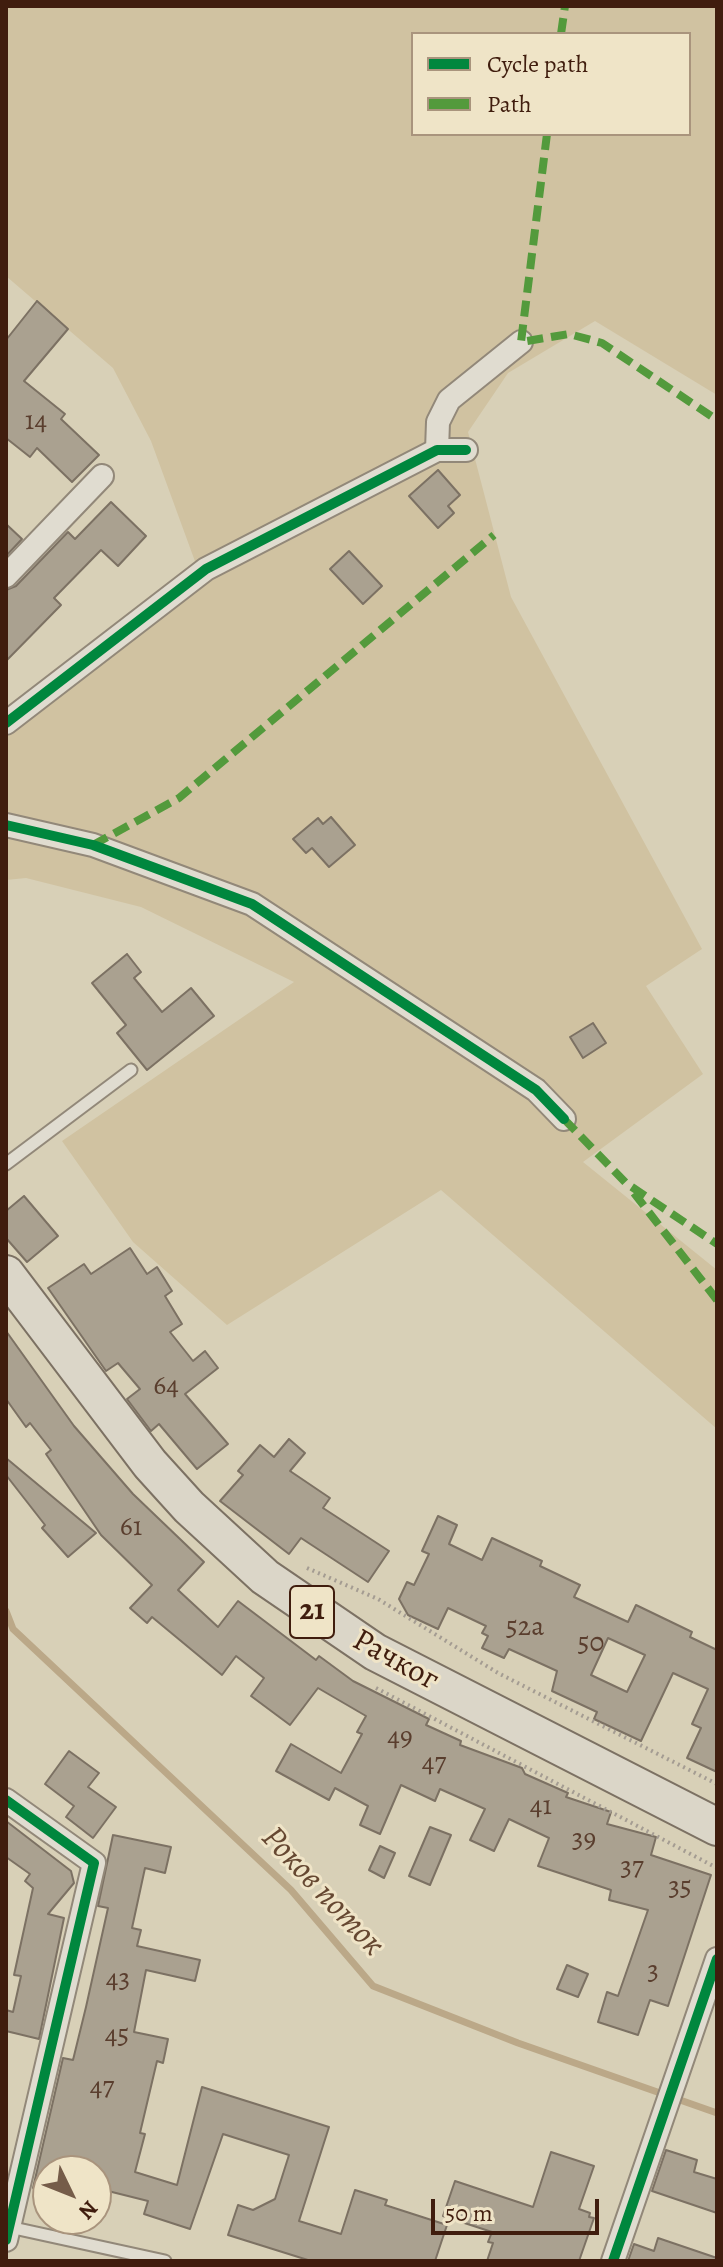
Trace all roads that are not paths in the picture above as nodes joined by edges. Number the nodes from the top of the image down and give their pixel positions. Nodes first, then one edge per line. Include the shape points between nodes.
1 (521, 342) dead end
2 (437, 450) junction
3 (466, 450) dead end
4 (102, 476) dead end
5 (6, 576) edge
6 (6, 723) edge
7 (6, 825) edge
8 (131, 1070) dead end
9 (564, 1119) dead end
10 (6, 1164) edge
11 (6, 1274) edge
12 (6, 1800) edge
13 (717, 1827) edge
14 (717, 1959) edge
15 (8, 2234) edge
16 (165, 2261) edge
17 (613, 2261) edge

1 - 2 street via 449,400 438,422
2 - 3 street
2 - 6 street via 206,569
4 - 5 street
7 - 9 street via 93,845 252,904 536,1090
8 - 10 lane
11 - 13 main road, Рачког / 21 via 150,1464 265,1577 375,1652
12 - 15 street via 94,1863
14 - 17 street
15 - 16 lane

